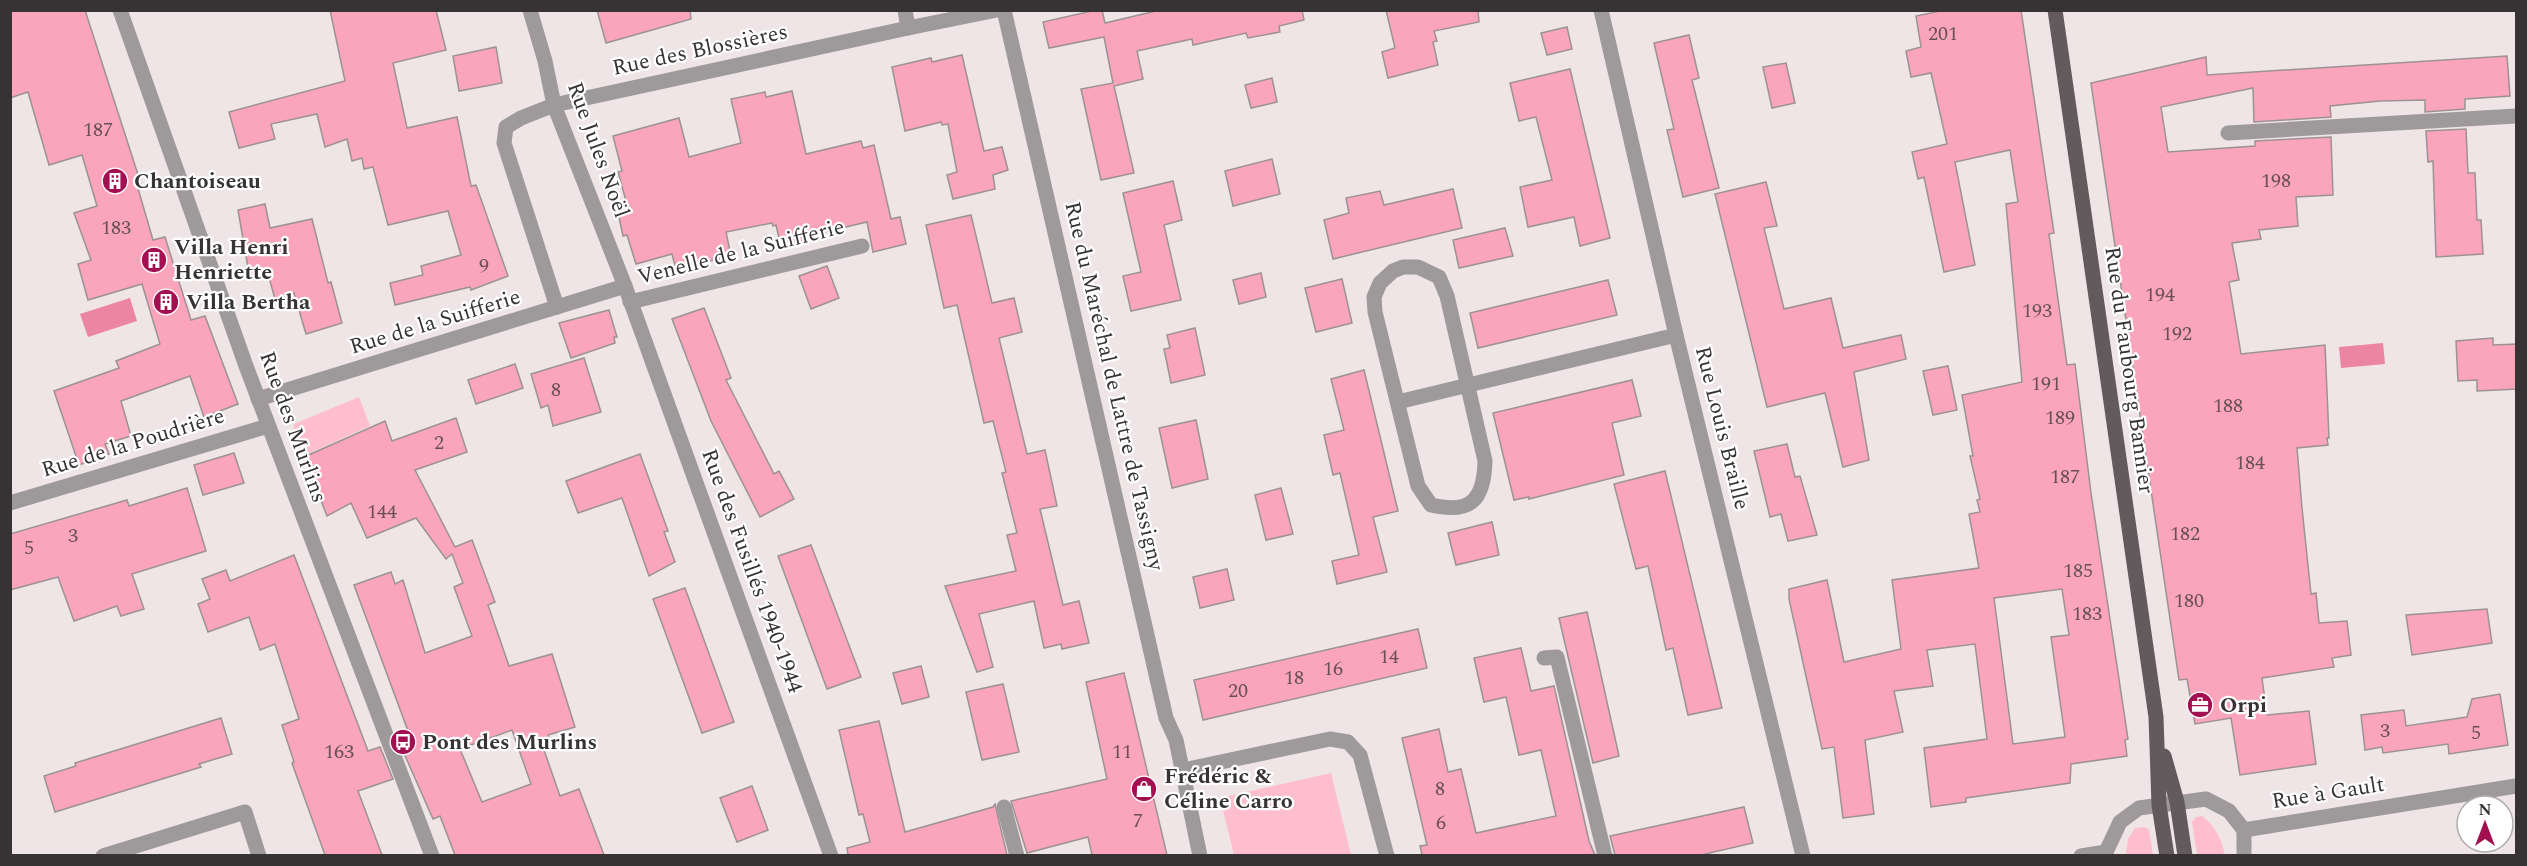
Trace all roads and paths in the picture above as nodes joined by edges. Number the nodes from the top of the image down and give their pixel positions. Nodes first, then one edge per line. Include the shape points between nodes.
1 (120, 10) edge
2 (530, 10) edge
3 (905, 10) edge
4 (997, 10) edge
5 (1004, 10) edge
6 (1601, 10) edge
7 (2055, 10) edge
8 (909, 27) junction
9 (554, 105) junction
10 (2517, 116) edge
11 (2228, 133) dead end
12 (862, 246) dead end
13 (625, 286) junction
14 (630, 302) junction
15 (557, 307) junction
16 (1676, 335) junction
17 (1467, 385) junction
18 (258, 399) junction
19 (1398, 402) junction
20 (268, 426) junction
21 (10, 503) edge
22 (1544, 658) dead end
23 (2159, 736) junction
24 (1183, 770) junction
25 (2517, 786) edge
26 (2177, 802) junction
27 (2159, 805) junction
28 (1004, 807) dead end
29 (2244, 830) junction
30 (2106, 854) edge
31 (103, 855) edge
32 (259, 855) edge
33 (432, 855) edge
34 (831, 855) edge
35 (1017, 855) edge
36 (1200, 855) edge
37 (1387, 855) edge
38 (1605, 855) edge
39 (1803, 855) edge
40 (2081, 855) edge
41 (2168, 855) edge
42 (2185, 855) edge
43 (2244, 855) edge

1 - 18 street, Rue des Murlins
2 - 9 street, Rue Jules Noël
3 - 8 street
4 - 8 street, Rue des Blossières
5 - 24 street, Rue du Maréchal de Lattre de Tassigny via 1166,718
6 - 16 street, Rue Louis Braille
7 - 23 main road, Rue du Faubourg Bannier
8 - 9 street, Rue des Blossières
9 - 13 street, Rue Jules Noël
9 - 15 street, Rue des Blossières via 506,127 504,143
10 - 11 street
12 - 14 street, Venelle de la Suifferie
13 - 14 street, Rue Jules Noël
13 - 15 street, Rue de la Suifferie
14 - 34 street, Rue des Fusillés 1940-1944
15 - 18 street, Rue de la Suifferie
16 - 17 street
16 - 39 street, Rue Louis Braille
17 - 19 street
17 - 19 street via 1485,476 1473,501 1460,508 1431,504 1422,495
17 - 19 street via 1447,296 1439,278 1418,267 1404,267 1380,283 1374,297
18 - 20 street, Rue des Murlins
20 - 21 street, Rue de la Poudrière
20 - 33 street, Rue des Murlins
22 - 38 street via 1557,657
23 - 26 main road, Rue du Faubourg Bannier
23 - 27 main road, Rue du Faubourg Bannier
24 - 36 street, Rue du Maréchal de Lattre de Tassigny
24 - 37 street via 1330,739 1348,742 1360,755
25 - 29 street, Rue à Gault
26 - 27 street
26 - 29 street via 2206,799 2229,811
26 - 42 main road, Rue du Faubourg Bannier
27 - 30 street via 2139,808 2120,822
27 - 41 main road, Rue du Faubourg Bannier
28 - 35 street
29 - 43 street
30 - 40 street
31 - 32 street via 245,812

